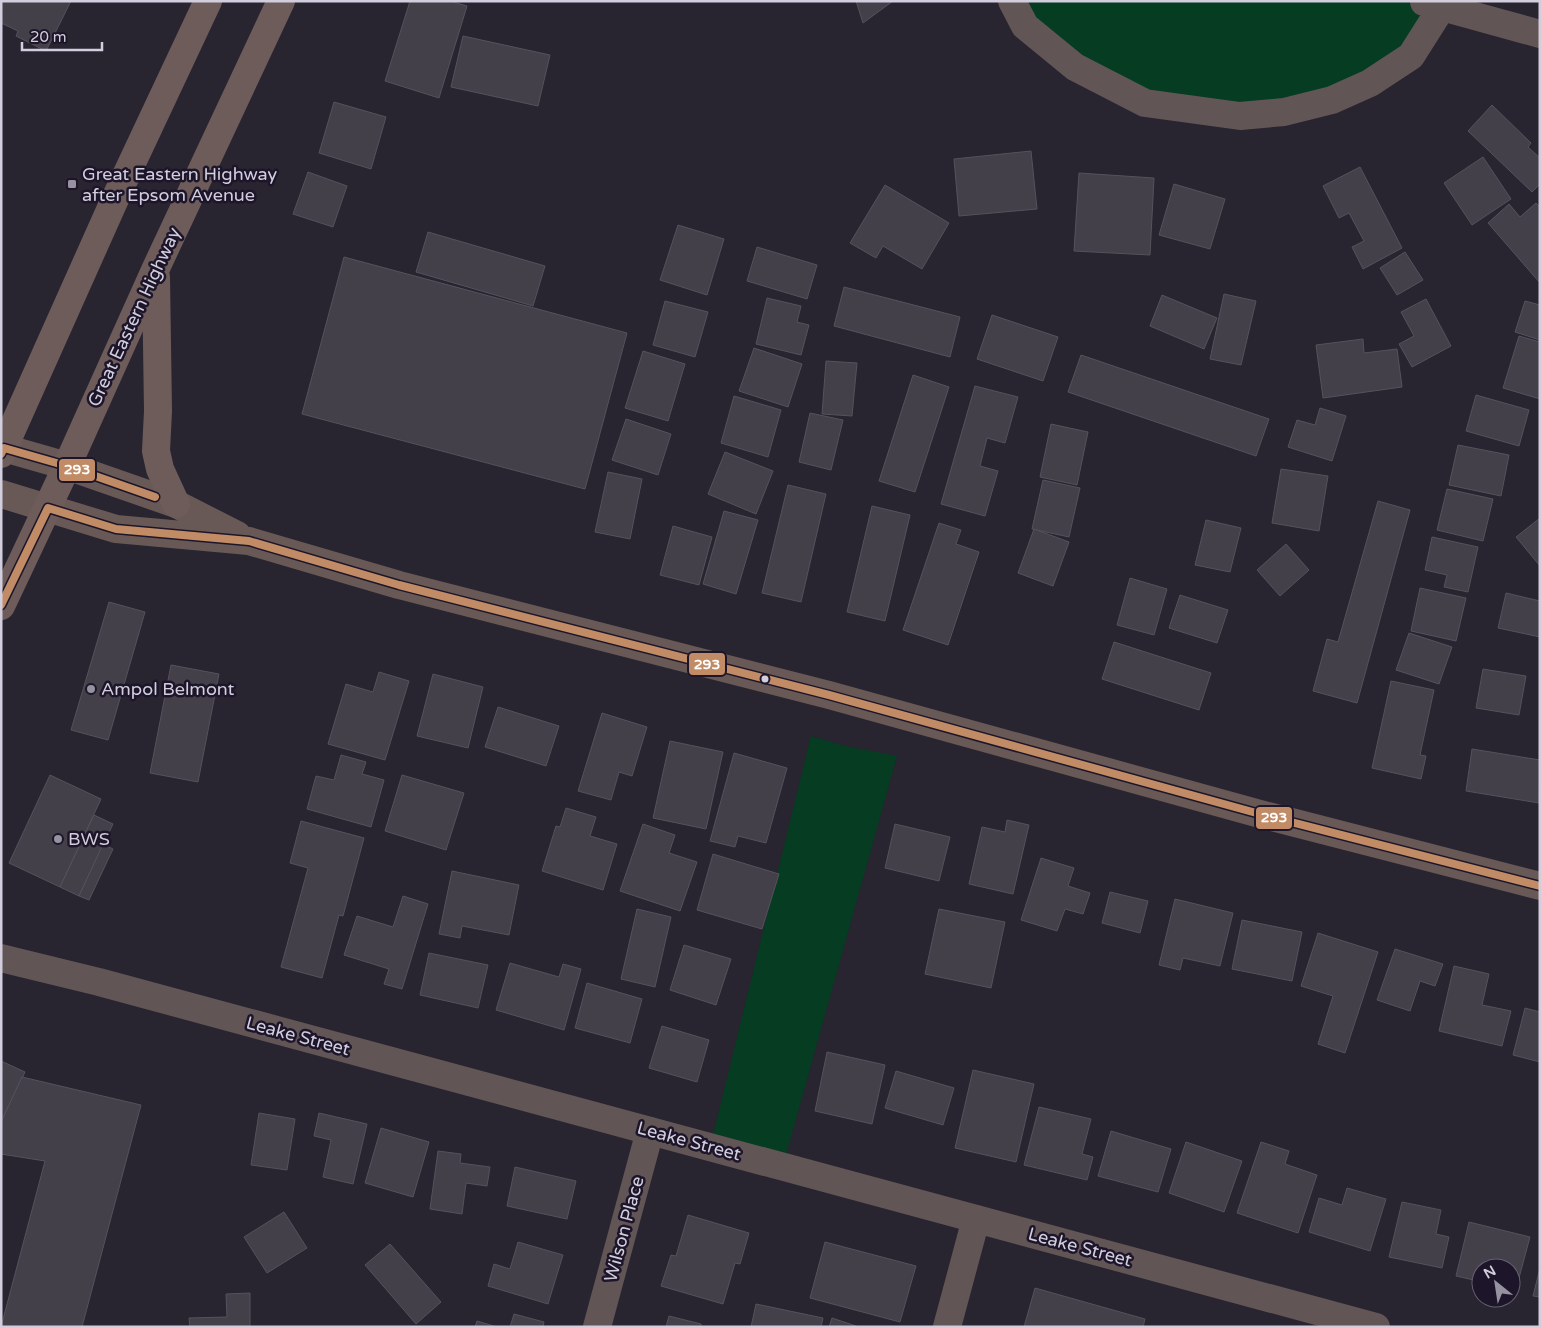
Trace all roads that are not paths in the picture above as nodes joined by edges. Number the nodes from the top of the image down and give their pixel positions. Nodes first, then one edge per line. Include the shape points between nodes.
1 (208, 1) edge
2 (281, 1) edge
3 (1012, 1) edge
4 (1436, 3) edge
5 (1540, 34) edge
6 (156, 268) junction
7 (2, 450) edge
8 (67, 466) junction
9 (1, 494) edge
10 (176, 504) junction
11 (48, 508) junction
12 (249, 541) junction
13 (1, 606) edge
14 (1540, 886) edge
15 (1, 958) edge
16 (650, 1131) junction
17 (976, 1219) junction
18 (597, 1327) edge
19 (947, 1327) edge
20 (1376, 1327) edge

1 - 7 highway
2 - 6 highway, Great Eastern Highway
3 - 4 street via 1025,26 1075,68 1145,102 1240,116 1284,112 1332,100 1370,83 1411,56
4 - 5 street
6 - 8 highway, Great Eastern Highway
6 - 10 highway via 156,451 160,469
7 - 8 street
8 - 10 street
8 - 11 highway, Great Eastern Highway
9 - 11 street
10 - 12 street
11 - 12 street via 116,529
11 - 13 highway, Great Eastern Highway
12 - 14 street via 399,585 829,695 1260,814
15 - 16 street, Leake Street
16 - 17 street, Leake Street
16 - 18 street, Wilson Place
17 - 19 street
17 - 20 street, Leake Street

